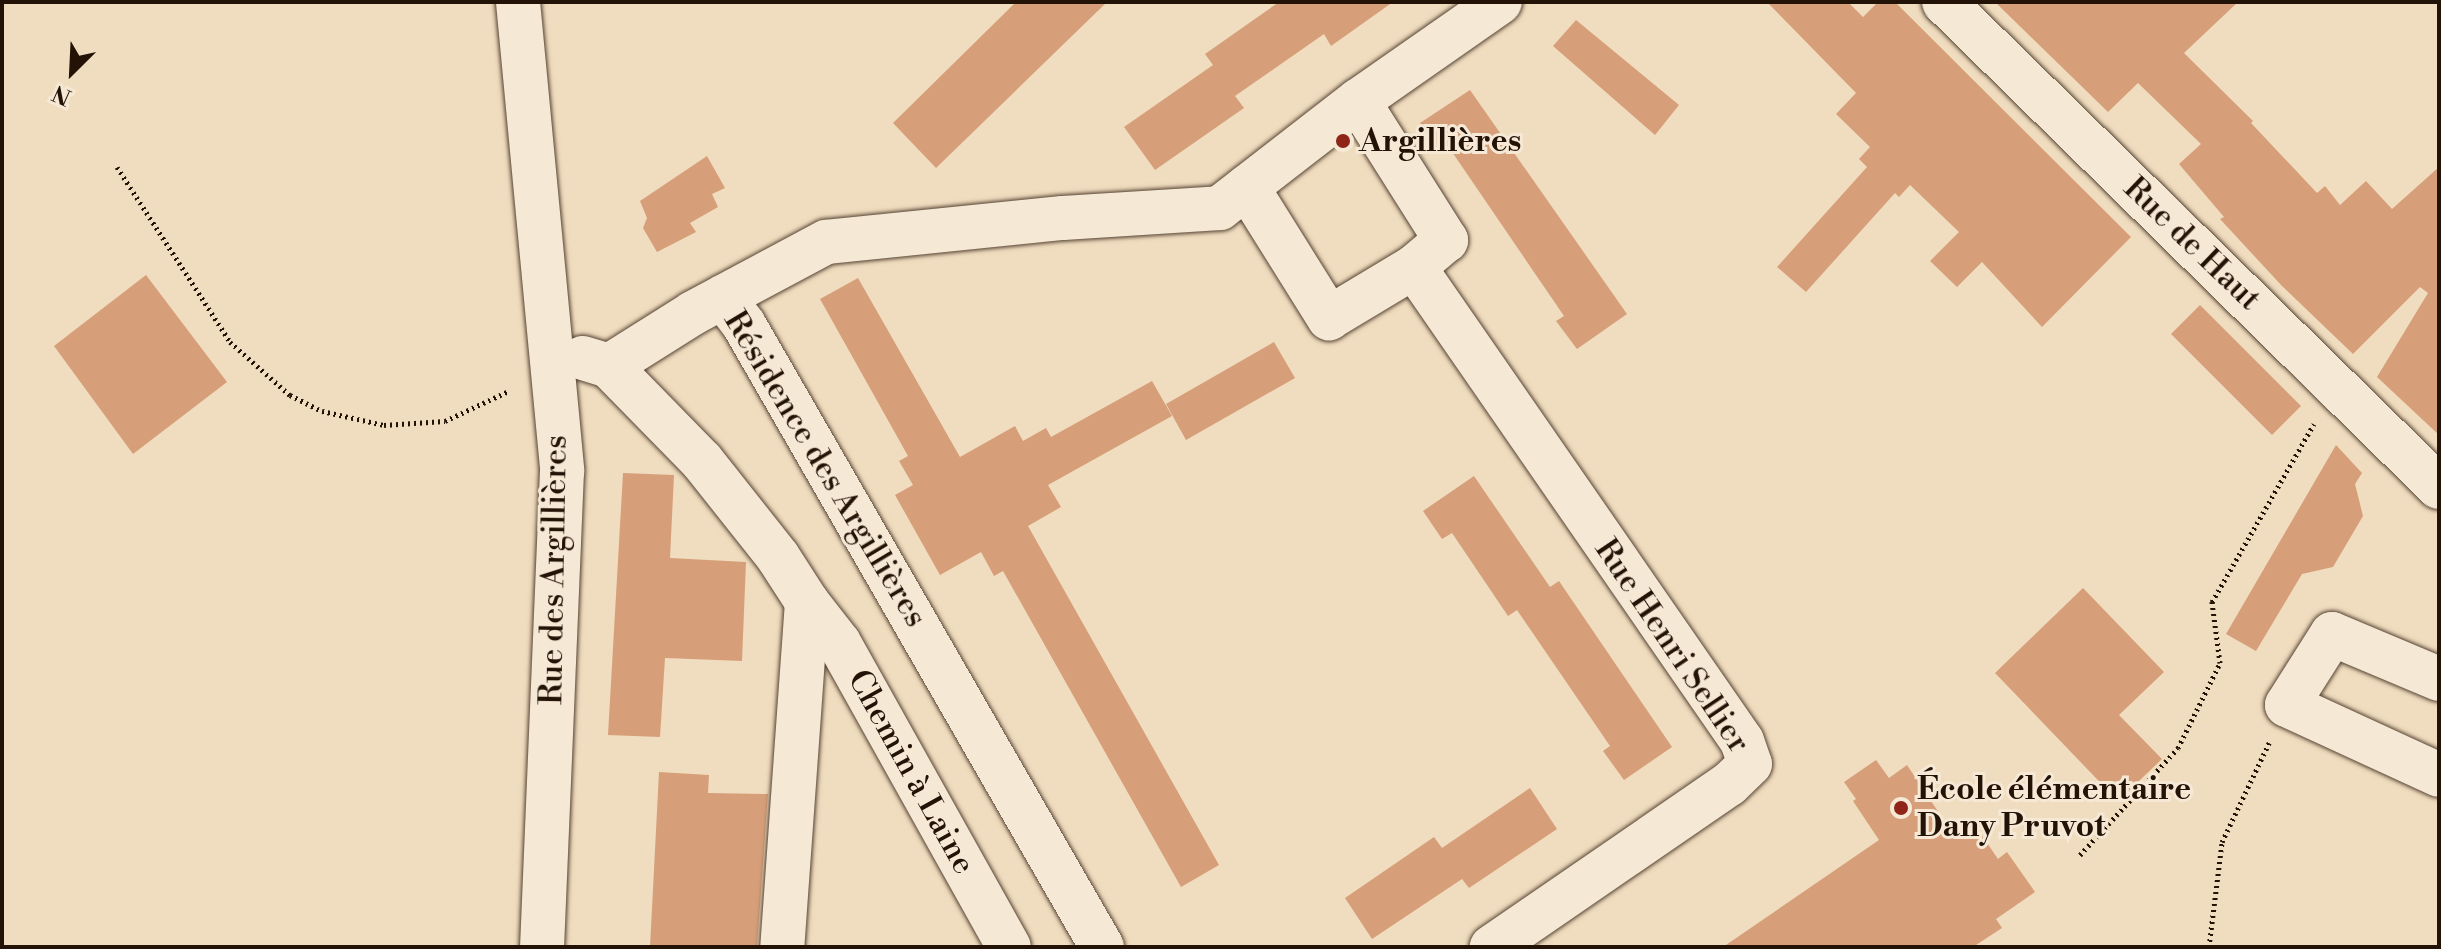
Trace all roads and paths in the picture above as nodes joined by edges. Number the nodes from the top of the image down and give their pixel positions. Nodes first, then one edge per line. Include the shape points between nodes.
1 (518, 2) edge
2 (1500, 2) edge
3 (1944, 2) edge
4 (1358, 101) junction
5 (117, 167) dead end
6 (1247, 187) junction
7 (1414, 267) junction
8 (723, 297) junction
9 (553, 360) junction
10 (609, 366) junction
11 (2337, 386) junction
12 (2439, 487) edge
13 (807, 602) junction
14 (2439, 679) edge
15 (2287, 705) junction
16 (2439, 775) edge
17 (2080, 855) dead end
18 (542, 947) edge
19 (782, 947) edge
20 (1009, 947) edge
21 (1102, 947) edge
22 (1492, 947) edge
23 (2209, 947) edge

1 - 9 street, Rue des Argillières
2 - 4 street
3 - 11 street, Rue de Haut
4 - 6 street, Résidence des Argillières
4 - 7 street via 1446,240
5 - 9 path via 230,342 290,395 322,411 384,425 445,421
6 - 7 street via 1329,318
6 - 8 street, Résidence des Argillières via 1220,208 826,242
7 - 22 street, Rue Henri Sellier via 1742,741 1750,764 1729,784
8 - 10 street
8 - 21 street, Résidence des Argillières via 744,325
9 - 10 street
9 - 18 street, Rue des Argillières via 562,471
10 - 13 street, Chemin à Laine via 702,461
11 - 12 street, Rue de Haut
11 - 17 path via 2212,602 2220,663 2178,748
13 - 19 street
13 - 20 street, Chemin à Laine via 839,643
14 - 15 street via 2332,634
15 - 16 street
15 - 23 path via 2222,842

